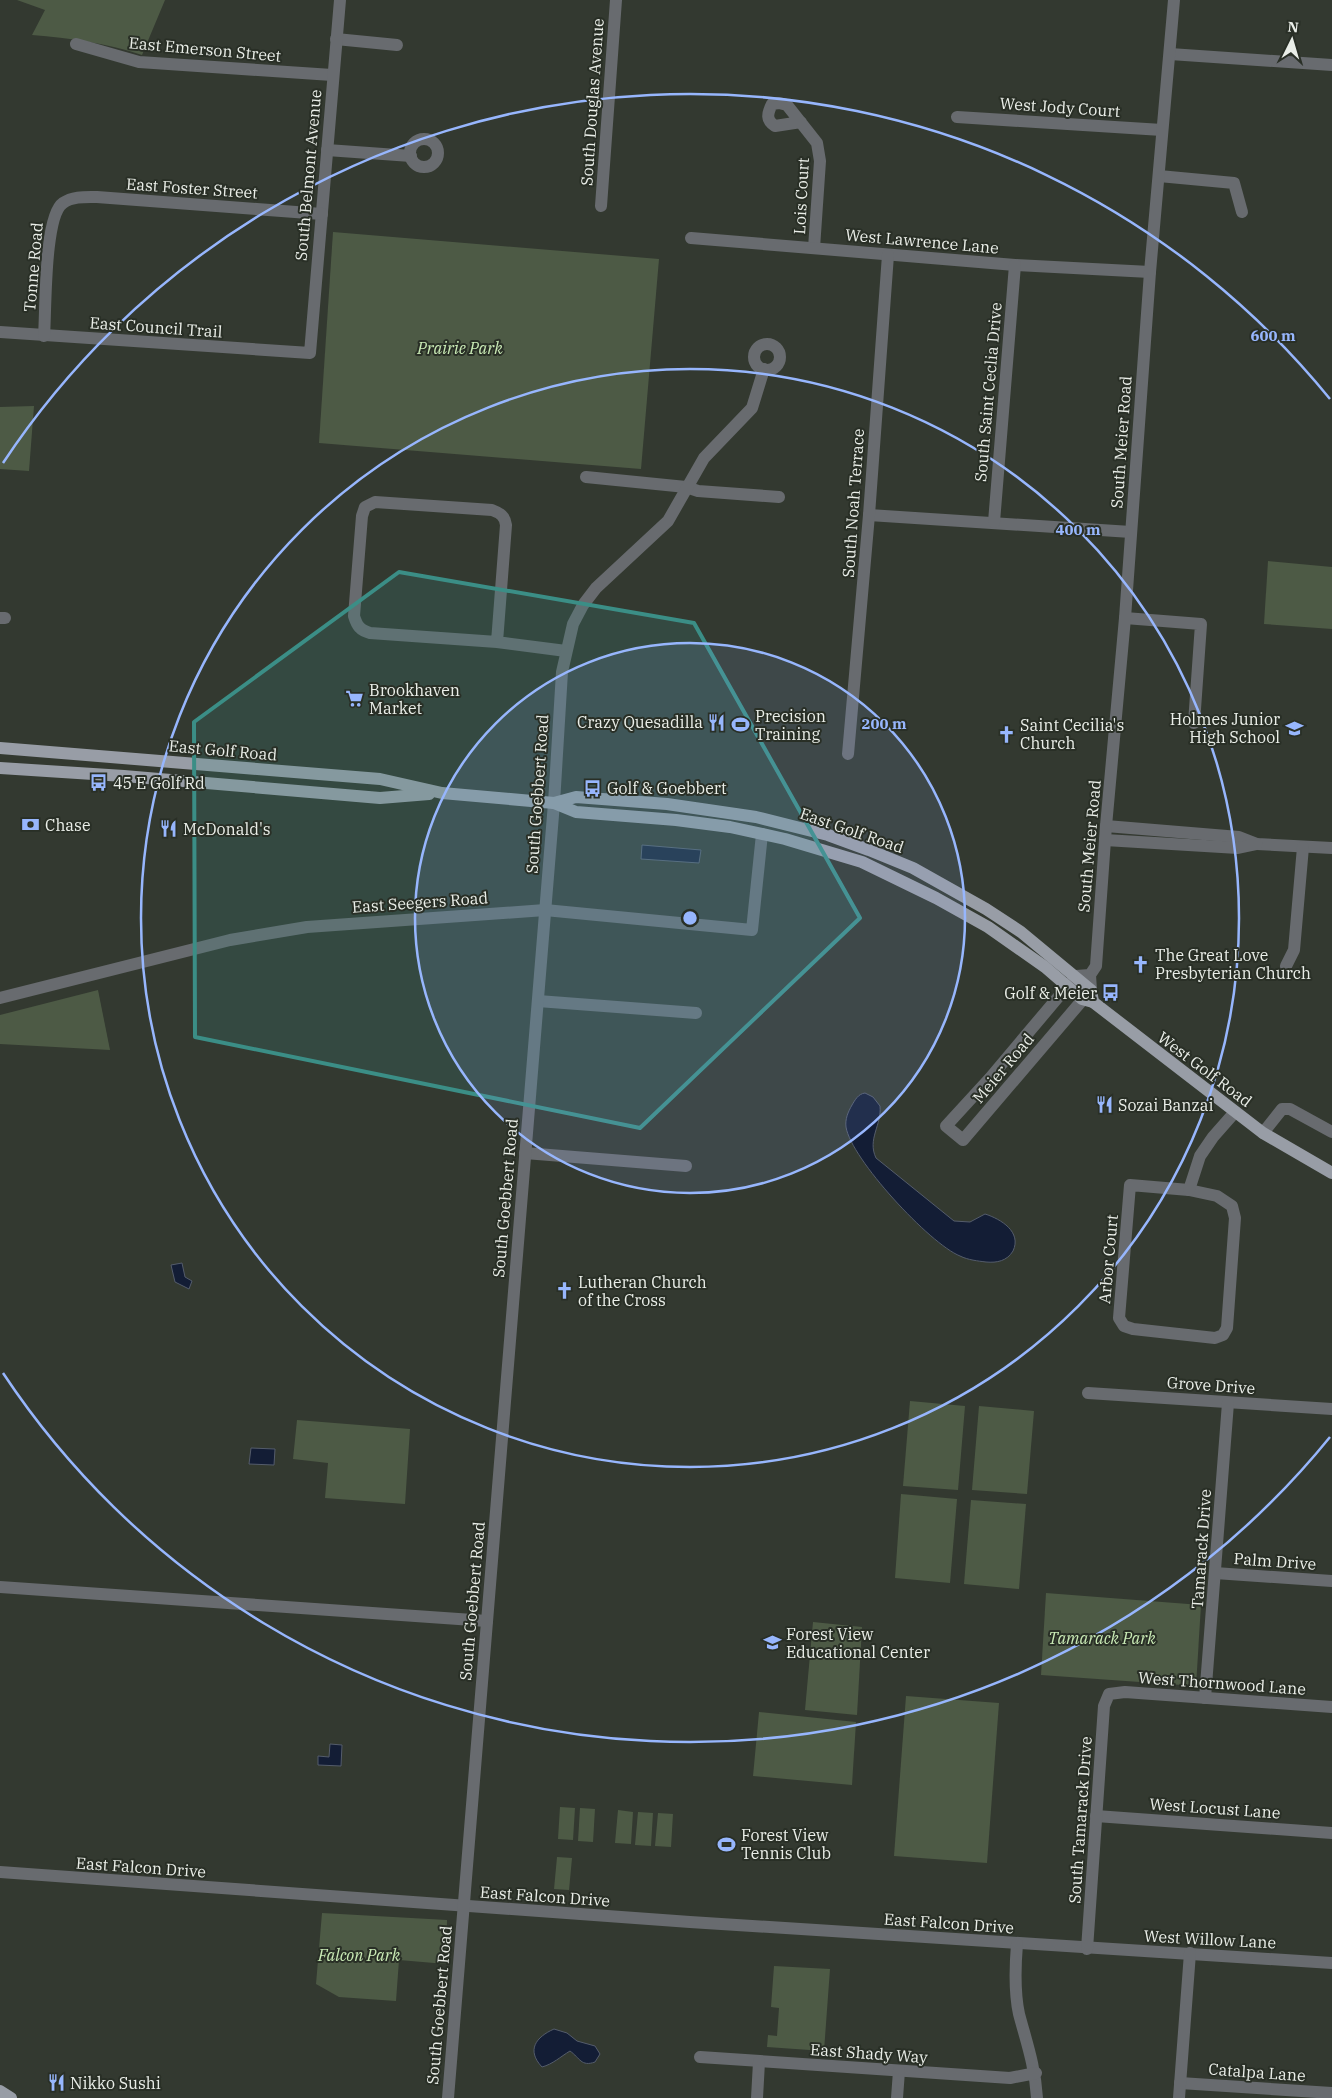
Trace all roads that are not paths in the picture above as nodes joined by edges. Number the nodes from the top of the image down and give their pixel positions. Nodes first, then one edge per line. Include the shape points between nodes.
1 (340, 0) edge
2 (616, 0) edge
3 (1174, 0) edge
4 (336, 39) junction
5 (76, 44) dead end
6 (397, 45) dead end
7 (1170, 54) junction
8 (1332, 66) edge
9 (332, 76) junction
10 (957, 117) dead end
11 (801, 122) dead end
12 (1162, 130) junction
13 (327, 150) junction
14 (411, 156) dead end
15 (1159, 176) junction
16 (61, 204) joint
17 (600, 206) dead end
18 (1242, 212) dead end
19 (322, 214) junction
20 (691, 238) dead end
21 (814, 248) junction
22 (888, 255) junction
23 (1015, 265) junction
24 (1150, 272) junction
25 (0, 332) edge
26 (44, 336) junction
27 (310, 353) joint
28 (764, 369) dead end
29 (586, 477) dead end
30 (686, 487) junction
31 (779, 497) dead end
32 (869, 515) junction
33 (994, 522) junction
34 (1131, 532) junction
35 (1125, 618) junction
36 (497, 642) junction
37 (566, 651) junction
38 (1194, 723) dead end
39 (0, 748) edge
40 (848, 754) dead end
41 (0, 768) edge
42 (442, 793) junction
43 (554, 803) junction
44 (1106, 826) junction
45 (762, 834) junction
46 (1105, 840) junction
47 (1257, 844) junction
48 (1303, 847) junction
49 (1332, 848) edge
50 (545, 910) junction
51 (1286, 966) dead end
52 (1090, 975) junction
53 (1076, 976) junction
54 (1066, 986) junction
55 (1088, 997) junction
56 (0, 998) edge
57 (538, 1001) junction
58 (696, 1013) dead end
59 (1128, 1030) joint
60 (1235, 1112) junction
61 (1332, 1132) edge
62 (1263, 1133) junction
63 (525, 1153) junction
64 (686, 1166) dead end
65 (1332, 1173) edge
66 (1189, 1190) junction
67 (1088, 1393) dead end
68 (1228, 1403) junction
69 (1332, 1408) edge
70 (1215, 1573) junction
71 (1332, 1581) edge
72 (0, 1587) edge
73 (487, 1621) junction
74 (1109, 1694) joint
75 (1205, 1698) junction
76 (1332, 1707) edge
77 (1096, 1816) junction
78 (1332, 1833) edge
79 (0, 1872) edge
80 (464, 1906) junction
81 (1017, 1944) junction
82 (1087, 1949) junction
83 (1190, 1953) junction
84 (1332, 1963) edge
85 (700, 2057) dead end
86 (759, 2062) junction
87 (899, 2071) junction
88 (1036, 2073) junction
89 (1180, 2082) junction
90 (0, 2091) edge
91 (1332, 2093) edge
92 (11, 2098) edge
93 (448, 2098) edge
94 (757, 2098) edge
95 (897, 2098) edge
96 (1037, 2098) edge
97 (1179, 2098) edge

1 - 4 street, South Belmont Avenue
2 - 17 street, South Douglas Avenue
3 - 7 street, South Meier Road
4 - 6 street
4 - 9 street, South Belmont Avenue
5 - 9 street, East Emerson Street via 139,62
7 - 8 street
7 - 12 street, South Meier Road
9 - 13 street, South Belmont Avenue
10 - 12 street, West Jody Court
11 - 21 street, Lois Court via 820,152
12 - 15 street, South Meier Road
13 - 14 street
13 - 19 street, South Belmont Avenue
15 - 18 street via 1234,184
15 - 24 street, South Meier Road
16 - 19 street, East Foster Street via 70,198 97,198
16 - 26 street, Tonne Road via 50,231
19 - 27 street, South Belmont Avenue
20 - 21 street, West Lawrence Lane
21 - 22 street, West Lawrence Lane
22 - 23 street, West Lawrence Lane
22 - 32 street, South Noah Terrace
23 - 24 street, West Lawrence Lane
23 - 33 street, South Saint Ceclia Drive
24 - 34 street, South Meier Road
25 - 26 street, East Council Trail
26 - 27 street, East Council Trail
28 - 30 street, South Goebbert Road via 752,408 704,458
29 - 30 street
30 - 31 street via 698,492
30 - 37 street, South Goebbert Road via 668,521 610,574 583,605 573,624
32 - 33 street
32 - 40 street, South Noah Terrace
33 - 34 street
34 - 35 street, South Meier Road
35 - 38 street via 1201,624
35 - 44 street, South Meier Road
36 - 36 street via 370,633 357,625 354,607 362,516 366,507 374,502 492,510 502,515 506,525
36 - 37 street
37 - 43 street, South Goebbert Road
39 - 42 main road, East Golf Road via 380,779
41 - 42 main road, East Golf Road via 380,798
42 - 43 main road, East Golf Road
43 - 45 main road, East Golf Road via 576,812 676,820
43 - 50 street, South Goebbert Road
43 - 53 main road, East Golf Road via 576,797 667,804 756,817 828,835 887,857 948,887 1022,932
44 - 46 street, South Meier Road
44 - 47 street via 1240,837
45 - 50 street, East Seegers Road via 752,930
45 - 54 main road, East Golf Road via 862,862 936,898 988,927
46 - 47 street via 1238,848
46 - 52 street, South Meier Road via 1096,966
47 - 48 street
48 - 49 street
48 - 51 street via 1294,950
50 - 56 street, East Seegers Road via 307,927 230,940
50 - 57 street, South Goebbert Road
52 - 53 street
52 - 55 street, South Meier Road
53 - 54 street
53 - 55 main road, East Golf Road
54 - 55 main road, East Golf Road
54 - 55 street, Meier Road via 946,1126 963,1140
55 - 59 main road, East Golf Road
57 - 58 street
57 - 63 street, South Goebbert Road
59 - 60 main road, West Golf Road
60 - 62 main road, West Golf Road
60 - 66 street via 1200,1156
61 - 62 street via 1290,1109 1282,1109
62 - 65 main road, West Golf Road
63 - 64 street
63 - 73 street, South Goebbert Road
66 - 66 street, Arbor Court via 1130,1185 1119,1318 1124,1326 1215,1338 1224,1335 1235,1218 1232,1206 1217,1196
67 - 68 street, Grove Drive
68 - 69 street, Grove Drive
68 - 70 street, Tamarack Drive
70 - 71 street, Palm Drive
70 - 75 street, Tamarack Drive
72 - 73 street
73 - 80 street, South Goebbert Road
74 - 75 street, West Thornwood Lane via 1125,1692
74 - 77 street, South Tamarack Drive via 1104,1706
75 - 76 street, West Thornwood Lane
77 - 78 street, West Locust Lane
77 - 82 street, South Tamarack Drive
79 - 80 street, East Falcon Drive
80 - 81 street, East Falcon Drive
80 - 93 street, South Goebbert Road
81 - 82 street, East Falcon Drive
81 - 88 street via 1014,1981 1019,2014
82 - 83 street, West Willow Lane
83 - 84 street, West Willow Lane
83 - 89 street
85 - 86 street, East Shady Way
86 - 87 street, East Shady Way
86 - 94 street
87 - 88 street, East Shady Way via 1010,2078
87 - 95 street
88 - 96 street
89 - 91 street, Catalpa Lane
89 - 97 street
90 - 92 main road

